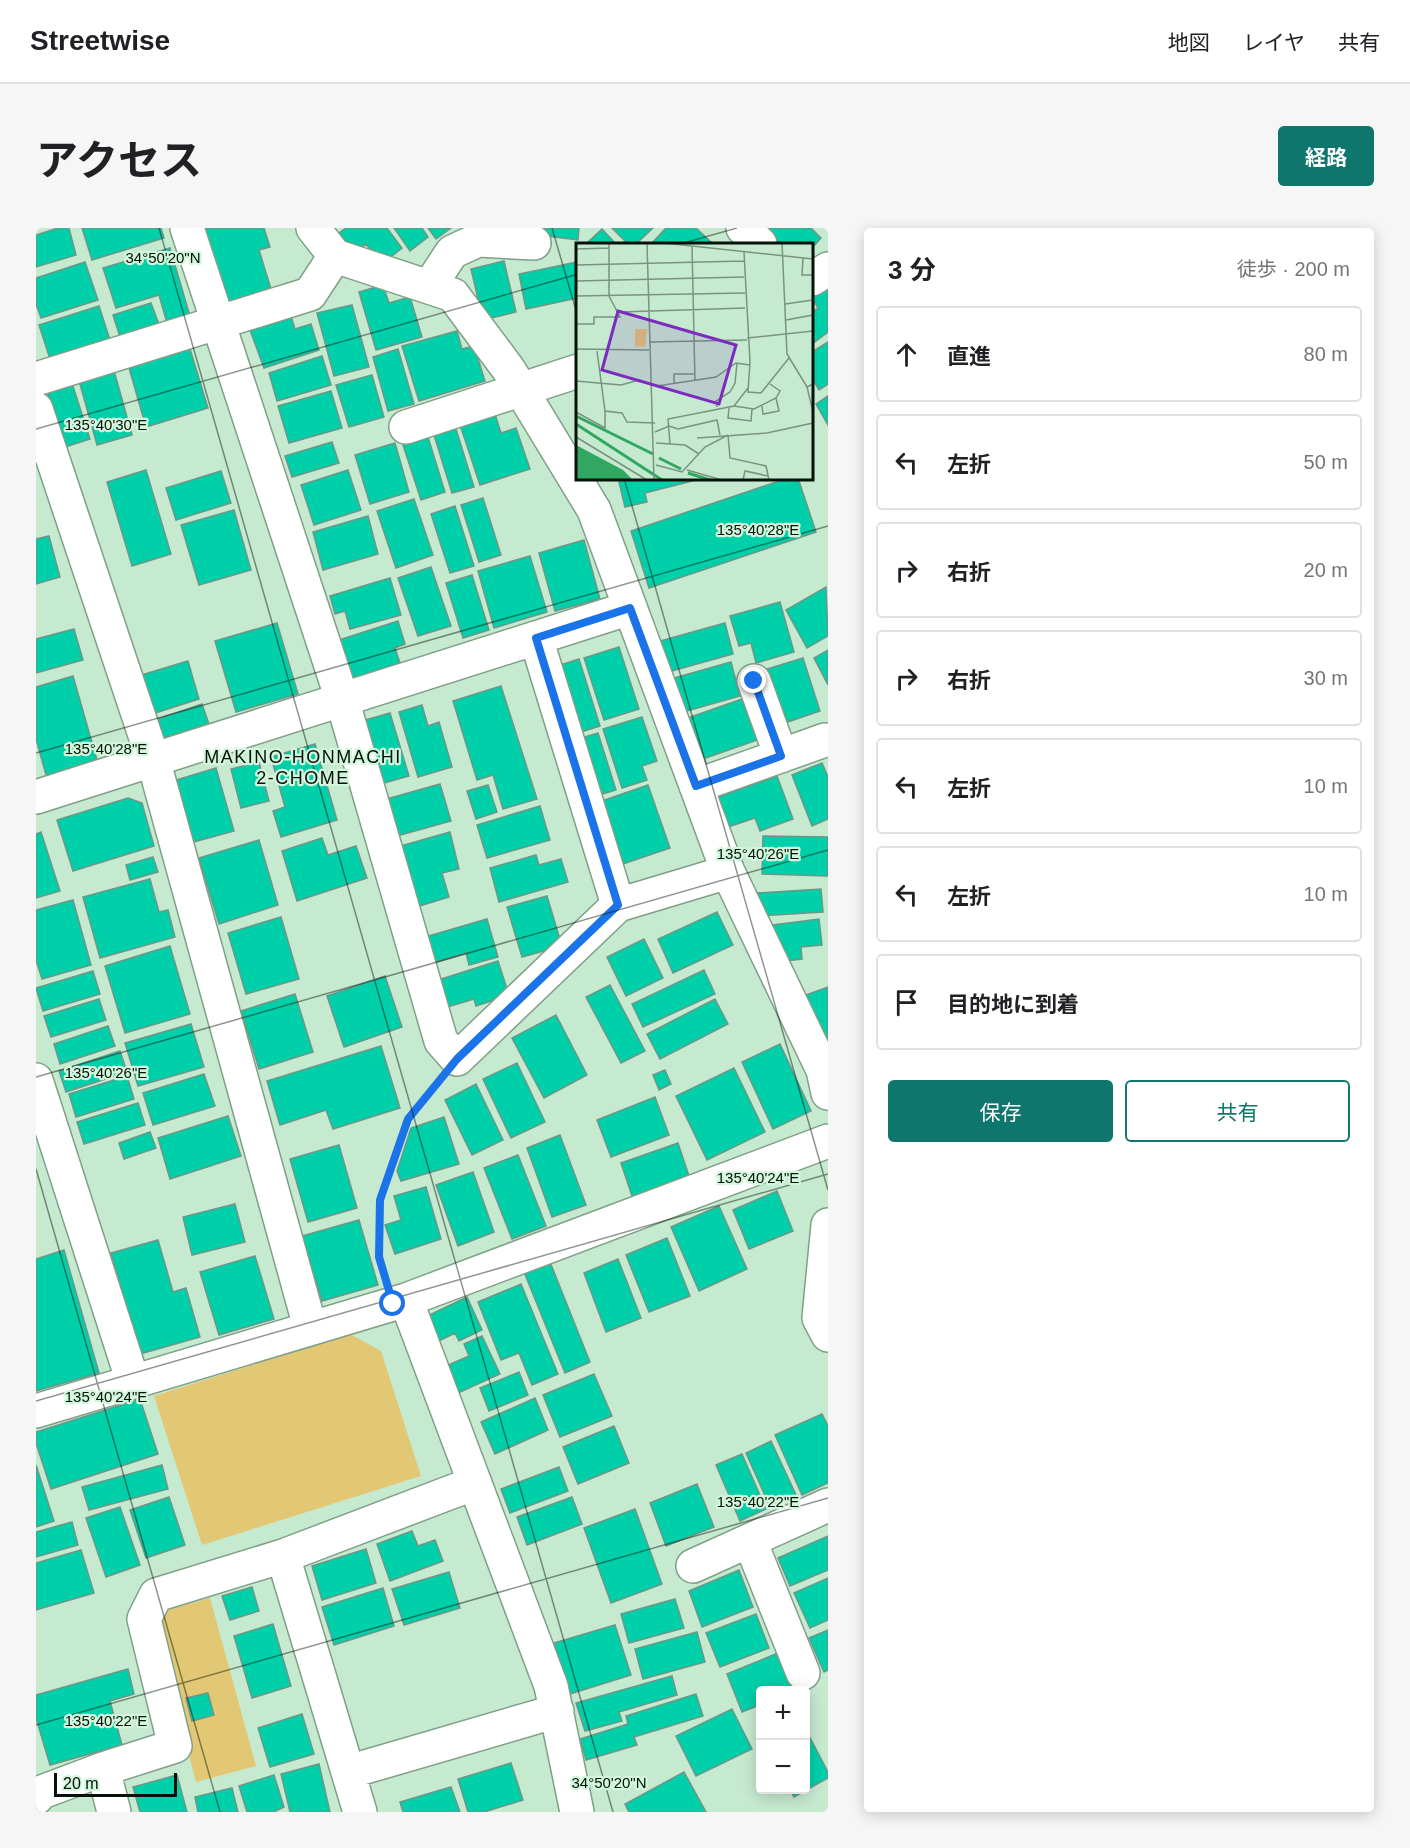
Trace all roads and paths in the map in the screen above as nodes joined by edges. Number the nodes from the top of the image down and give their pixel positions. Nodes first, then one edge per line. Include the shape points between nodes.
1 (187, 228) edge
2 (313, 228) edge
3 (743, 228) edge
4 (534, 243) dead end
5 (759, 243) edge
6 (335, 256) junction
7 (828, 269) edge
8 (813, 278) edge
9 (429, 287) junction
10 (217, 322) junction
11 (576, 372) edge
12 (36, 379) edge
13 (521, 390) junction
14 (36, 409) edge
15 (406, 427) dead end
16 (630, 608) junction
17 (536, 638) junction
18 (754, 681) dead end
19 (342, 699) junction
20 (825, 740) dead end
21 (781, 756) junction
22 (153, 759) junction
23 (696, 786) junction
24 (36, 797) edge
25 (728, 872) junction
26 (618, 905) junction
27 (457, 1059) junction
28 (36, 1080) edge
29 (828, 1093) edge
30 (828, 1141) edge
31 (828, 1225) edge
32 (399, 1302) junction
33 (310, 1327) junction
34 (828, 1335) edge
35 (133, 1382) junction
36 (36, 1411) edge
37 (475, 1484) junction
38 (828, 1505) edge
39 (750, 1541) junction
40 (283, 1556) junction
41 (693, 1566) dead end
42 (803, 1673) dead end
43 (557, 1711) junction
44 (103, 1769) junction
45 (348, 1772) junction
46 (38, 1788) edge
47 (114, 1812) edge
48 (360, 1812) edge
49 (577, 1812) edge

1 - 10 street
2 - 6 street
3 - 5 street
4 - 9 street via 478,240 452,252
6 - 9 street
6 - 10 street via 310,294
7 - 8 street
9 - 13 street via 453,295
10 - 12 street
10 - 19 street
11 - 13 street
13 - 15 street
13 - 16 street via 594,510
14 - 22 street
16 - 17 street
16 - 23 street
17 - 19 street
17 - 26 street
18 - 21 street
19 - 22 street
19 - 27 street via 441,1041
20 - 21 street
21 - 23 street
22 - 24 street
22 - 33 street
23 - 25 street
25 - 26 street
25 - 29 street via 824,1070
26 - 27 street
27 - 32 path via 408,1119 380,1200 379,1257
28 - 35 street
30 - 32 street
31 - 34 street via 819,1318
32 - 33 street
32 - 37 street
33 - 35 street
35 - 36 street
37 - 40 street
37 - 43 street
38 - 39 street
39 - 41 street
39 - 42 street
40 - 44 street via 156,1595 144,1619 175,1746
40 - 45 street
43 - 45 street
43 - 49 street
44 - 46 street
44 - 47 street
45 - 48 street

